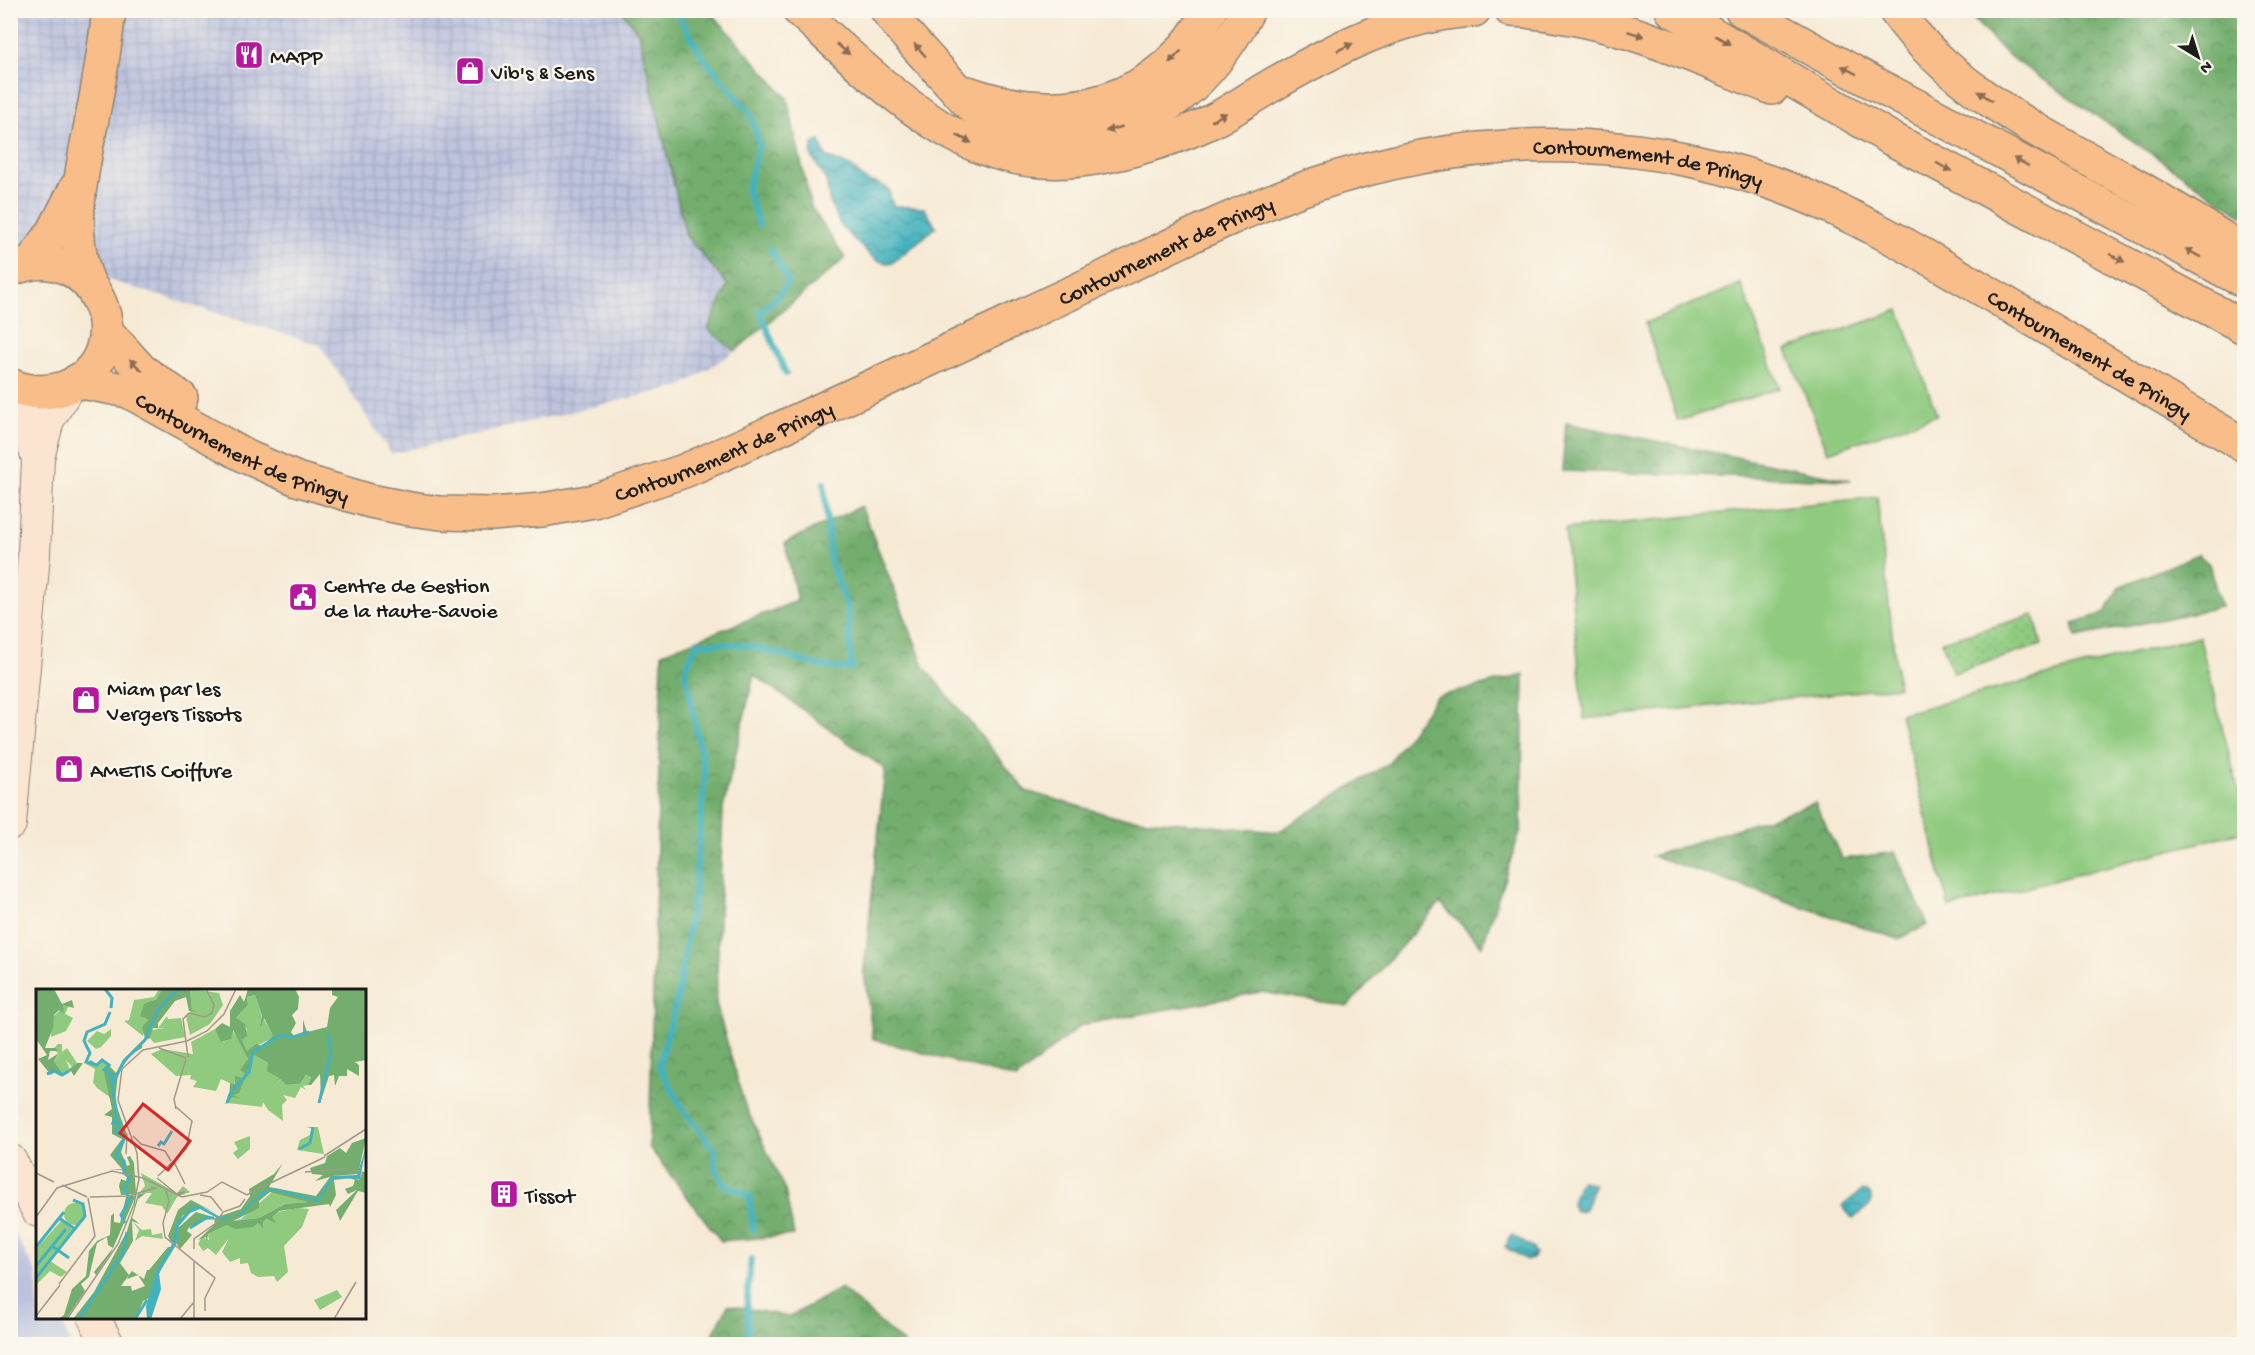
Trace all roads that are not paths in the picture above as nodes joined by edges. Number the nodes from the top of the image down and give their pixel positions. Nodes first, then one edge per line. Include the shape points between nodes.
1 (109, 10) edge
2 (799, 10) edge
3 (887, 10) edge
4 (1210, 10) edge
5 (1248, 10) edge
6 (1265, 10) edge
7 (1474, 10) edge
8 (1511, 10) edge
9 (1672, 10) edge
10 (1742, 10) edge
11 (1895, 10) edge
12 (955, 88) junction
13 (1892, 139) junction
14 (1126, 152) junction
15 (80, 181) junction
16 (2244, 251) edge
17 (21, 267) edge
18 (2244, 281) edge
19 (88, 282) junction
20 (2244, 327) edge
21 (106, 331) junction
22 (73, 383) junction
23 (11, 385) edge
24 (2244, 425) edge
25 (2244, 445) edge
26 (38, 458) junction
27 (10, 824) edge
28 (10, 1160) edge
29 (36, 1207) edge
30 (95, 1319) edge
31 (108, 1344) edge

1 - 15 main road
2 -> 14 main road via 914,109 982,148 1018,158 1056,162
12 -> 3 main road
4 -> 12 main road via 1189,42 1163,68 1136,87 1105,100 1072,108 1036,109 994,102
5 -> 12 main road via 1218,59 1188,91 1150,116 1105,132 1054,137 1017,132 988,120
6 - 14 main road via 1236,63 1218,86 1180,118
14 -> 7 main road via 1216,119 1293,73 1375,33 1410,21
8 -> 13 main road via 1573,17 1669,45
9 -> 13 main road
18 -> 10 main road
16 -> 11 main road via 1988,99 1924,46
13 -> 20 main road
15 - 17 main road via 54,231
15 - 19 main road via 78,247
17 - 19 main road via 49,263 66,267
19 - 21 main road via 102,304
21 - 22 main road via 95,363
24 -> 21 main road, Contournement de Pringy via 1934,241 1805,178 1691,143 1611,130 1569,128 1446,135 1369,151 1310,169 1196,216 706,443 632,472 544,493 481,497 409,491 342,476 299,461 242,435 172,392 135,365
22 - 23 main road via 40,392
22 - 25 main road, Contournement de Pringy via 128,391 247,457 326,489 370,501 440,513 542,510 594,501 684,471 1219,224 1315,185 1394,162 1454,151 1575,145 1695,161 1774,184 1852,217 1922,254
22 - 26 main road via 48,420
23 - 26 main road
26 - 27 main road
28 - 29 main road
30 - 31 main road

